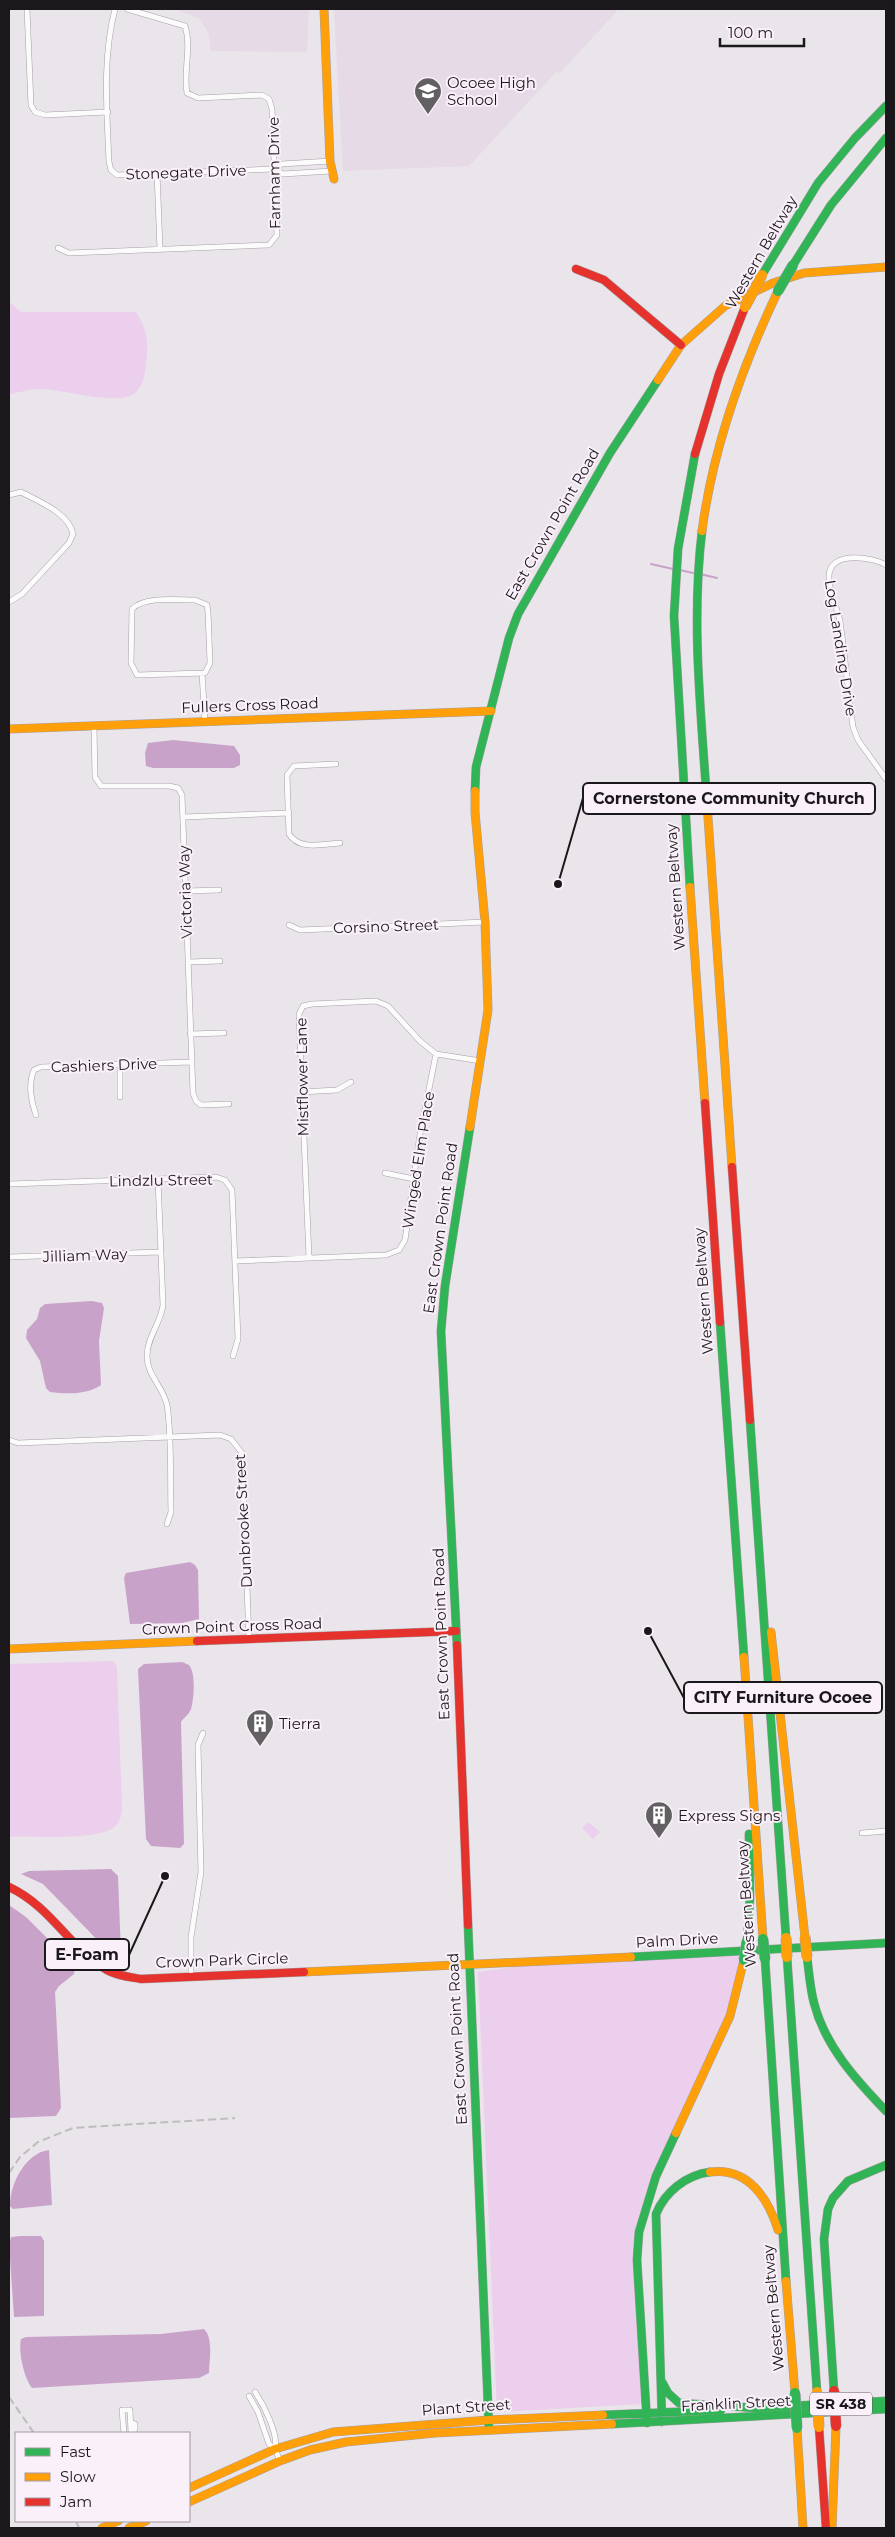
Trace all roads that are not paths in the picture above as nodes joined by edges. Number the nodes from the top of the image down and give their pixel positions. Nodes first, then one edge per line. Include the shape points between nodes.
1 (27, 9) edge
2 (115, 9) edge
3 (128, 9) edge
4 (324, 9) edge
5 (886, 106) edge
6 (108, 112) junction
7 (886, 138) edge
8 (275, 169) junction
9 (332, 170) junction
10 (157, 173) junction
11 (58, 248) dead end
12 (160, 249) junction
13 (886, 267) edge
14 (576, 269) dead end
15 (775, 287) junction
16 (681, 345) junction
17 (9, 495) edge
18 (886, 566) edge
19 (9, 602) edge
20 (202, 673) junction
21 (491, 712) junction
22 (205, 722) junction
23 (94, 726) junction
24 (9, 729) edge
25 (336, 764) dead end
26 (886, 779) edge
27 (288, 814) junction
28 (183, 817) junction
29 (340, 843) dead end
30 (219, 890) dead end
31 (186, 891) junction
32 (485, 922) junction
33 (288, 924) dead end
34 (220, 961) dead end
35 (188, 962) junction
36 (224, 1033) dead end
37 (190, 1034) junction
38 (436, 1054) junction
39 (481, 1061) junction
40 (191, 1062) junction
41 (120, 1064) junction
42 (351, 1082) dead end
43 (301, 1092) junction
44 (120, 1097) dead end
45 (229, 1104) dead end
46 (36, 1115) dead end
47 (385, 1173) dead end
48 (158, 1179) junction
49 (414, 1179) junction
50 (9, 1184) edge
51 (160, 1252) junction
52 (9, 1257) edge
53 (309, 1258) junction
54 (235, 1261) junction
55 (233, 1356) dead end
56 (168, 1437) junction
57 (9, 1440) edge
58 (754, 1481) junction
59 (167, 1524) dead end
60 (456, 1632) junction
61 (249, 1641) junction
62 (9, 1649) edge
63 (748, 1728) junction
64 (203, 1733) dead end
65 (886, 1831) edge
66 (862, 1833) dead end
67 (9, 1887) edge
68 (886, 1943) edge
69 (468, 1963) junction
70 (191, 1977) junction
71 (886, 2111) edge
72 (886, 2164) edge
73 (784, 2255) junction
74 (659, 2371) junction
75 (255, 2392) dead end
76 (249, 2396) dead end
77 (886, 2401) edge
78 (757, 2408) junction
79 (886, 2409) edge
80 (795, 2410) junction
81 (661, 2417) junction
82 (647, 2418) junction
83 (489, 2425) junction
84 (124, 2432) edge
85 (131, 2432) edge
86 (275, 2449) junction
87 (280, 2461) junction
88 (190, 2488) edge
89 (190, 2502) edge
90 (116, 2522) edge
91 (102, 2528) edge
92 (803, 2528) edge
93 (826, 2528) edge
94 (832, 2528) edge

1 - 6 street via 31,105 35,112 44,115
2 - 6 street, Stonegate Drive via 107,62
3 - 8 street, Farnham Drive via 185,26 188,36 184,77 187,93 198,98 262,95 269,99
4 - 9 main road
5 - 63 main road, Western Beltway, bridge via 818,183 745,307 717,375 690,468 675,584 678,710
6 - 10 street, Stonegate Drive via 108,162 111,170 117,175
7 - 15 main road, bridge via 831,205
8 - 9 street, Stonegate Drive via 283,174
8 - 9 street, Stonegate Drive via 282,164
8 - 10 street, Stonegate Drive
8 - 12 street, Farnham Drive via 277,235 269,245
10 - 12 street
11 - 12 street, Farnham Drive via 69,253
13 - 15 main road via 804,273
14 - 16 main road via 604,280
15 - 16 main road, East Crown Point Road via 726,306
15 - 58 main road via 728,413 708,490 697,587 699,702
16 - 21 main road, East Crown Point Road via 630,421 532,587 509,638
17 - 19 street via 21,492 50,508 67,522 73,534 69,543 22,594
18 - 26 street, Log Landing Drive via 877,560 840,560 833,565 828,576 839,618 853,727 858,740
20 - 20 street via 137,675 131,663 132,609 146,602 195,600 207,605 210,663
20 - 22 street
21 - 22 main road, Fullers Cross Road
21 - 32 main road, East Crown Point Road via 476,768 475,789
22 - 23 main road, Fullers Cross Road
23 - 24 main road, Fullers Cross Road
23 - 28 street, Victoria Way via 95,777 101,786 178,788 182,795
25 - 27 street via 294,766 291,769 287,775
27 - 28 street
27 - 29 street via 289,834 294,842 300,845
28 - 31 street, Victoria Way
30 - 31 street
31 - 35 street, Victoria Way
32 - 33 street, Corsino Street via 300,930
32 - 39 main road, East Crown Point Road via 489,994
34 - 35 street
35 - 37 street, Victoria Way
36 - 37 street
37 - 40 street, Victoria Way
38 - 39 street
38 - 43 street, Mistflower Lane via 420,1042 388,1006 376,1001 303,1006 300,1014
38 - 49 street, Winged Elm Place
39 - 60 main road, East Crown Point Road via 442,1308
40 - 41 street, Cashiers Drive
40 - 45 street, Victoria Way via 196,1101 201,1105
41 - 44 street
41 - 46 street, Cashiers Drive via 41,1067 34,1070 31,1077 32,1104
42 - 43 street via 336,1090
43 - 53 street, Mistflower Lane
47 - 49 street
48 - 50 street, Lindzlu Street
48 - 51 street
48 - 54 street, Lindzlu Street via 216,1177 225,1180 232,1190
49 - 53 street, Winged Elm Place via 405,1240 399,1250 386,1255
51 - 52 street, Jilliam Way
51 - 56 street via 162,1316 151,1335 147,1356 149,1373 167,1403
53 - 54 street, Winged Elm Place
54 - 55 street, Lindzlu Street via 238,1339
56 - 57 street via 18,1443
56 - 59 street via 171,1512
56 - 61 street, Dunbrooke Street via 220,1435 231,1439 242,1453
58 - 71 main road, bridge via 814,2002 834,2049 852,2075
58 - 93 main road, bridge
60 - 61 main road, Crown Point Cross Road
60 - 69 main road, East Crown Point Road
61 - 62 main road, Crown Point Cross Road
63 - 73 main road, Western Beltway, bridge
63 - 82 main road, bridge via 750,1898 744,1960 730,2016 656,2176 639,2232 637,2260
64 - 70 street via 198,1745 201,1872 190,1937
65 - 66 street
67 - 70 main road, Crown Park Circle via 35,1902 104,1968 122,1976 141,1979
68 - 69 main road, Palm Drive
69 - 70 main road, Crown Park Circle
69 - 83 main road, East Crown Point Road
72 - 94 main road, bridge via 861,2172 840,2187 825,2216 836,2426
73 - 74 main road via 766,2198 737,2173 714,2170 697,2174 665,2198 656,2214 655,2233
73 - 92 main road, Western Beltway, bridge
74 - 78 main road via 668,2393 679,2403
74 - 81 main road
75 - 86 street via 264,2405 277,2442
76 - 86 street via 269,2444
77 - 80 main road, Franklin Street / SR 438
78 - 80 main road, Franklin Street
78 - 81 main road, Plant Street
79 - 80 main road, Franklin Street / SR 438
80 - 81 main road, Franklin Street
81 - 82 main road, Plant Street
82 - 83 main road, Plant Street
83 - 86 main road, Plant Street via 333,2432
83 - 87 main road, Plant Street via 346,2442
84 - 85 street via 122,2410 130,2410
86 - 87 street
86 - 88 main road, Plant Street
87 - 89 main road, Plant Street
90 - 91 main road

